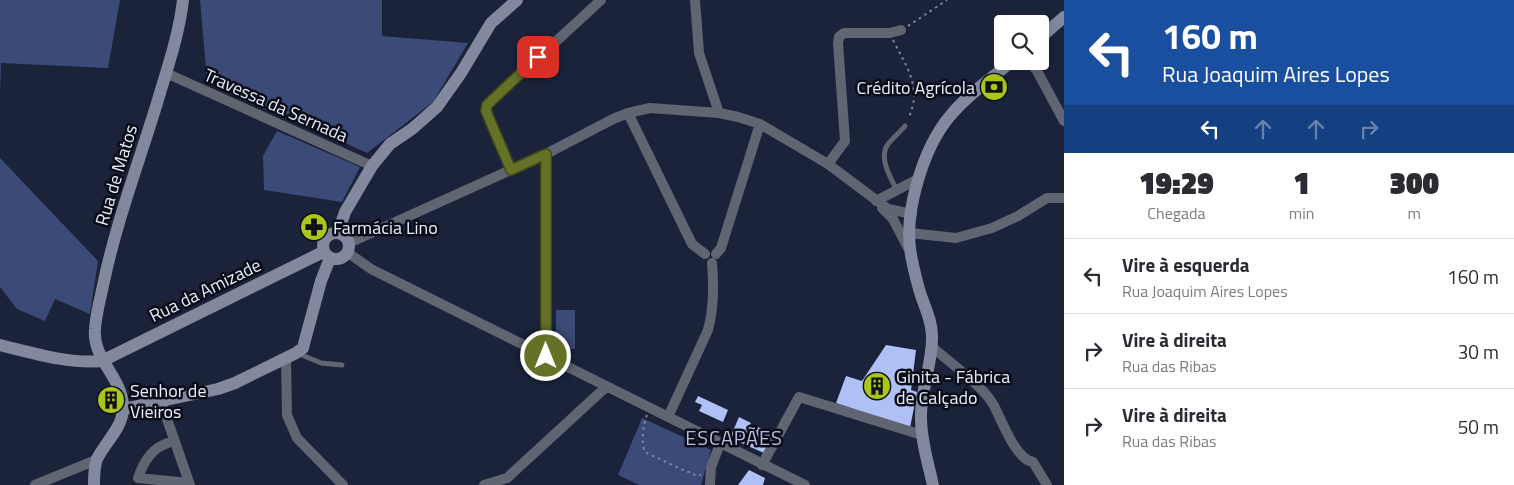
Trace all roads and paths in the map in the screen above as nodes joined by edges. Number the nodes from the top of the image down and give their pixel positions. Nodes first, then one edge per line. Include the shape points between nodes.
1 (183, 0) edge
2 (517, 0) edge
3 (601, 0) edge
4 (695, 0) edge
5 (948, 0) edge
6 (1064, 17) edge
7 (901, 30) joint
8 (1049, 30) edge
9 (890, 33) junction
10 (1001, 70) edge
11 (1036, 70) edge
12 (166, 73) junction
13 (628, 113) junction
14 (719, 114) junction
15 (1064, 121) edge
16 (760, 124) junction
17 (905, 126) joint
18 (546, 154) junction
19 (828, 164) junction
20 (372, 166) junction
21 (511, 170) junction
22 (918, 179) junction
23 (897, 191) junction
24 (1064, 198) edge
25 (876, 201) junction
26 (912, 214) junction
27 (338, 233) junction
28 (910, 233) junction
29 (348, 247) junction
30 (911, 253) junction
31 (327, 255) junction
32 (714, 258) junction
33 (0, 345) edge
34 (931, 346) junction
35 (291, 356) junction
36 (546, 356) junction
37 (102, 361) junction
38 (342, 365) dead end
39 (606, 387) junction
40 (161, 402) junction
41 (123, 409) junction
42 (650, 409) junction
43 (668, 417) junction
44 (922, 435) junction
45 (168, 443) dead end
46 (720, 444) junction
47 (96, 460) junction
48 (762, 465) junction
49 (710, 481) edge
50 (190, 484) edge
51 (35, 485) edge
52 (94, 485) edge
53 (343, 485) edge
54 (484, 485) edge
55 (805, 485) edge
56 (933, 485) edge
57 (1047, 485) edge

1 - 12 street, Rua de Matos
2 - 20 street via 491,23 437,107 390,144
3 - 21 street via 487,105 486,111
4 - 14 street via 699,53
5 - 7 path
6 - 8 street
7 - 9 street
9 - 17 path via 914,82 915,93
9 - 19 street via 844,33 839,37 844,141
10 - 22 street via 948,119 932,145
11 - 15 street
12 - 20 street, Travessa da Sernada
12 - 37 street, Rua de Matos via 111,250 94,330
13 - 14 street via 650,108
13 - 18 street
13 - 32 street via 692,244 704,254 712,250
14 - 16 street
16 - 19 street
16 - 32 street via 721,248
17 - 23 lane via 885,151 886,164
18 - 21 street
18 - 36 street
19 - 25 street
20 - 27 street via 345,212
21 - 29 street
22 - 23 street
22 - 26 street
23 - 25 street
24 - 28 street via 1047,198 992,228 956,238
25 - 26 street via 888,209
25 - 30 street via 892,219
26 - 28 street
27 - 29 street via 345,236
27 - 31 street via 326,236 322,243
28 - 30 street
29 - 31 street via 338,259
29 - 36 street via 371,269
30 - 34 street via 928,315
31 - 35 street via 306,340 303,348
31 - 37 street, Rua da Amizade
32 - 43 street via 712,318
33 - 37 street via 71,361
34 - 44 street via 921,417
34 - 57 street via 992,402 1016,451 1033,462
35 - 38 lane via 321,364
35 - 40 street via 218,390
35 - 53 street via 287,415 297,438
36 - 39 street
37 - 41 street, Rua de Matos via 118,384
39 - 42 street
39 - 54 street via 507,478
40 - 41 street
40 - 50 street
41 - 47 street via 112,438
42 - 43 street
42 - 49 path via 643,429 644,452
43 - 46 street
44 - 48 street via 799,396
44 - 56 street
45 - 50 street via 150,454 142,464 138,478
46 - 48 street
46 - 49 street via 711,467
47 - 51 street
47 - 52 street
48 - 55 street

